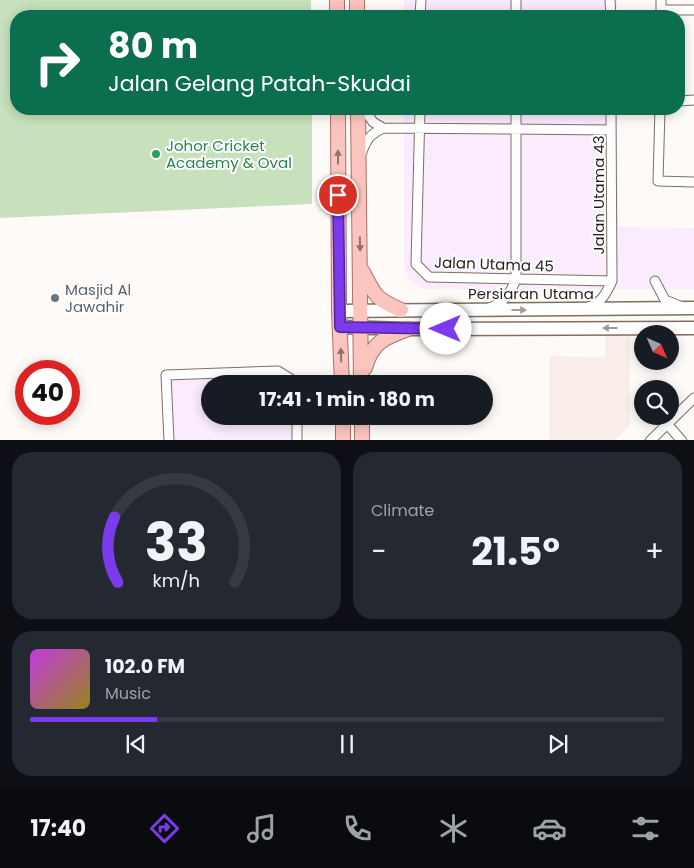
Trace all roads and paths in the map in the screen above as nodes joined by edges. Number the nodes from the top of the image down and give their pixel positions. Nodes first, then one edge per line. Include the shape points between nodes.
1 (338, 115) edge
2 (358, 115) edge
3 (368, 115) edge
4 (420, 115) edge
5 (516, 115) edge
6 (611, 115) edge
7 (660, 115) edge
8 (383, 128) junction
9 (420, 129) junction
10 (516, 129) junction
11 (612, 130) junction
12 (359, 160) junction
13 (694, 182) edge
14 (360, 267) junction
15 (516, 279) junction
16 (612, 281) junction
17 (655, 281) dead end
18 (691, 308) edge
19 (578, 309) junction
20 (362, 310) junction
21 (400, 310) junction
22 (481, 310) junction
23 (339, 311) junction
24 (340, 327) junction
25 (361, 328) junction
26 (694, 328) edge
27 (408, 329) junction
28 (283, 375) edge
29 (342, 375) edge
30 (361, 375) edge
31 (363, 375) edge
32 (694, 398) edge
33 (679, 412) edge
34 (297, 425) edge
35 (343, 425) edge
36 (362, 425) edge
37 (666, 425) edge
38 (668, 425) edge
39 (169, 440) edge
40 (298, 440) edge
41 (343, 440) edge
42 (362, 440) edge
43 (650, 440) edge
44 (682, 440) edge

23 -> 1 main road
2 - 12 main road
3 - 8 street
4 - 9 street, Jalan Utama 45
5 - 10 street
6 - 11 street, Jalan Utama 43
7 - 13 street via 658,181
8 - 9 street
8 - 12 street via 368,138
9 - 10 street
9 - 15 street, Jalan Utama 45 via 416,264 429,278
10 - 11 street
10 - 15 street
11 - 16 street, Jalan Utama 43
12 -> 14 main road
14 - 20 main road
14 - 21 main road via 372,291 382,302
15 - 16 street, Jalan Utama 45
15 - 22 street via 505,299
16 - 19 street via 598,302
17 - 18 street via 665,300
18 - 19 street, Persiaran Utama
22 -> 19 street, Persiaran Utama
20 - 21 street, Persiaran Utama
20 - 23 street, Persiaran Utama
20 - 25 main road
21 - 22 street, Persiaran Utama
23 - 24 main road
24 - 25 street
29 -> 24 main road
25 - 27 street
25 - 30 main road
26 -> 27 street
27 - 31 main road via 385,338 372,350
28 - 39 street via 278,371 166,375
32 - 33 street
34 - 40 street
35 - 41 main road
36 - 42 main road
37 - 43 street
38 - 44 street

